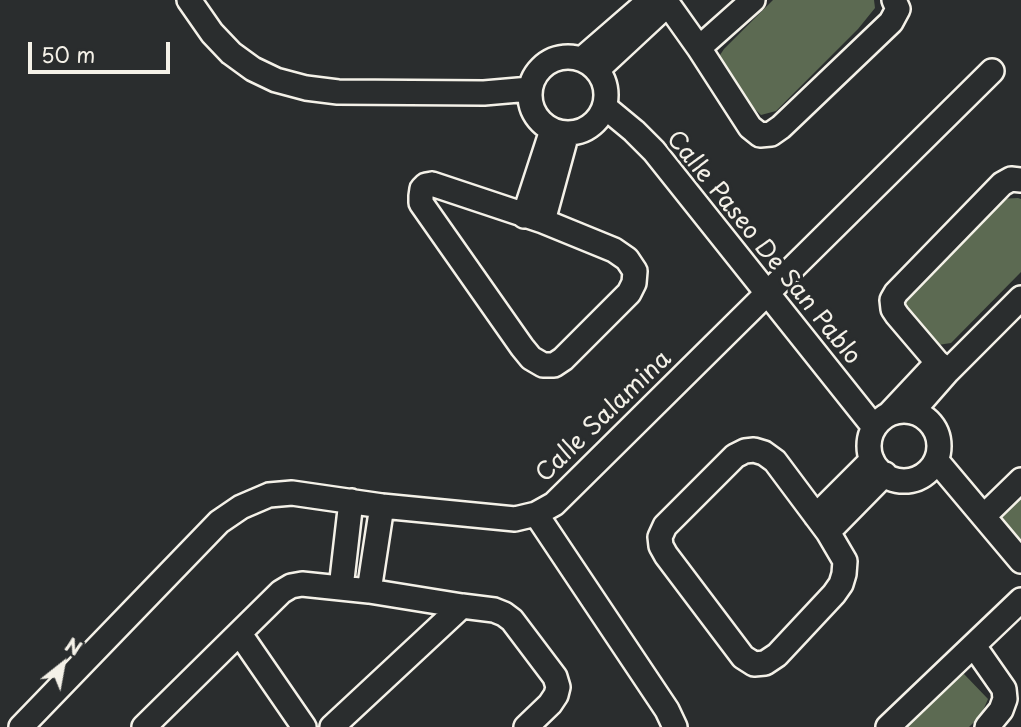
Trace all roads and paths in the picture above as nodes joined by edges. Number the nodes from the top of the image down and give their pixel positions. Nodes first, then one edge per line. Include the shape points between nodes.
1 (189, 0) edge
2 (753, 0) edge
3 (894, 0) edge
4 (661, 1) edge
5 (699, 48) junction
6 (589, 65) junction
7 (992, 71) dead end
8 (530, 89) junction
9 (605, 107) junction
10 (559, 132) junction
11 (1021, 180) edge
12 (534, 219) junction
13 (766, 294) junction
14 (1021, 298) edge
15 (943, 367) junction
16 (912, 412) junction
17 (881, 421) junction
18 (936, 460) junction
19 (878, 467) junction
20 (1021, 480) edge
21 (351, 501) junction
22 (383, 506) junction
23 (536, 514) junction
24 (984, 516) junction
25 (822, 524) junction
26 (1021, 561) edge
27 (341, 588) junction
28 (369, 591) junction
29 (1021, 600) edge
30 (463, 606) junction
31 (240, 634) junction
32 (974, 646) junction
33 (671, 718) edge
34 (21, 727) edge
35 (145, 727) edge
36 (304, 727) edge
37 (332, 727) edge
38 (526, 727) edge
39 (888, 727) edge
40 (987, 727) edge

1 - 8 street via 231,53 276,80 338,92
2 - 5 street
3 - 5 street via 898,9 891,22 771,134 760,135 750,127
4 - 5 street
4 - 6 street
6 - 8 street via 570,57 558,58 538,71
6 - 9 street via 604,82
7 - 13 street, Calle Salamina
8 - 10 street via 535,115
9 - 10 street via 590,127
9 - 13 street, Calle Paseo De San Pablo via 653,151
10 - 12 street
11 - 15 street via 1002,184 892,300 892,309
12 - 12 street via 614,250 635,271 629,293 554,365 543,365 522,347 422,202 422,189 432,184
13 - 17 street, Calle Paseo De San Pablo
13 - 23 street, Calle Salamina via 569,490
14 - 15 street
15 - 16 street
15 - 17 street
16 - 17 street via 896,412
16 - 18 street via 930,423 937,434
17 - 19 street via 869,449
18 - 19 street via 921,476 910,480 899,480
18 - 24 street
19 - 25 street
20 - 24 street
21 - 22 street, Calle Salamina
21 - 27 street
21 - 34 street, Calle Salamina via 292,493 269,495 219,522
22 - 23 street, Calle Salamina via 515,519
22 - 28 street
23 - 33 street
24 - 26 street
25 - 25 street via 845,561 841,584 777,655 754,664 743,657 666,555 660,537 665,526 734,456 754,450 775,461
27 - 28 street
27 - 31 street via 291,586
28 - 30 street
29 - 32 street
30 - 37 street
30 - 38 street via 494,610 512,620 555,677 556,695
31 - 35 street
31 - 36 street
32 - 39 street
32 - 40 street via 1005,699

